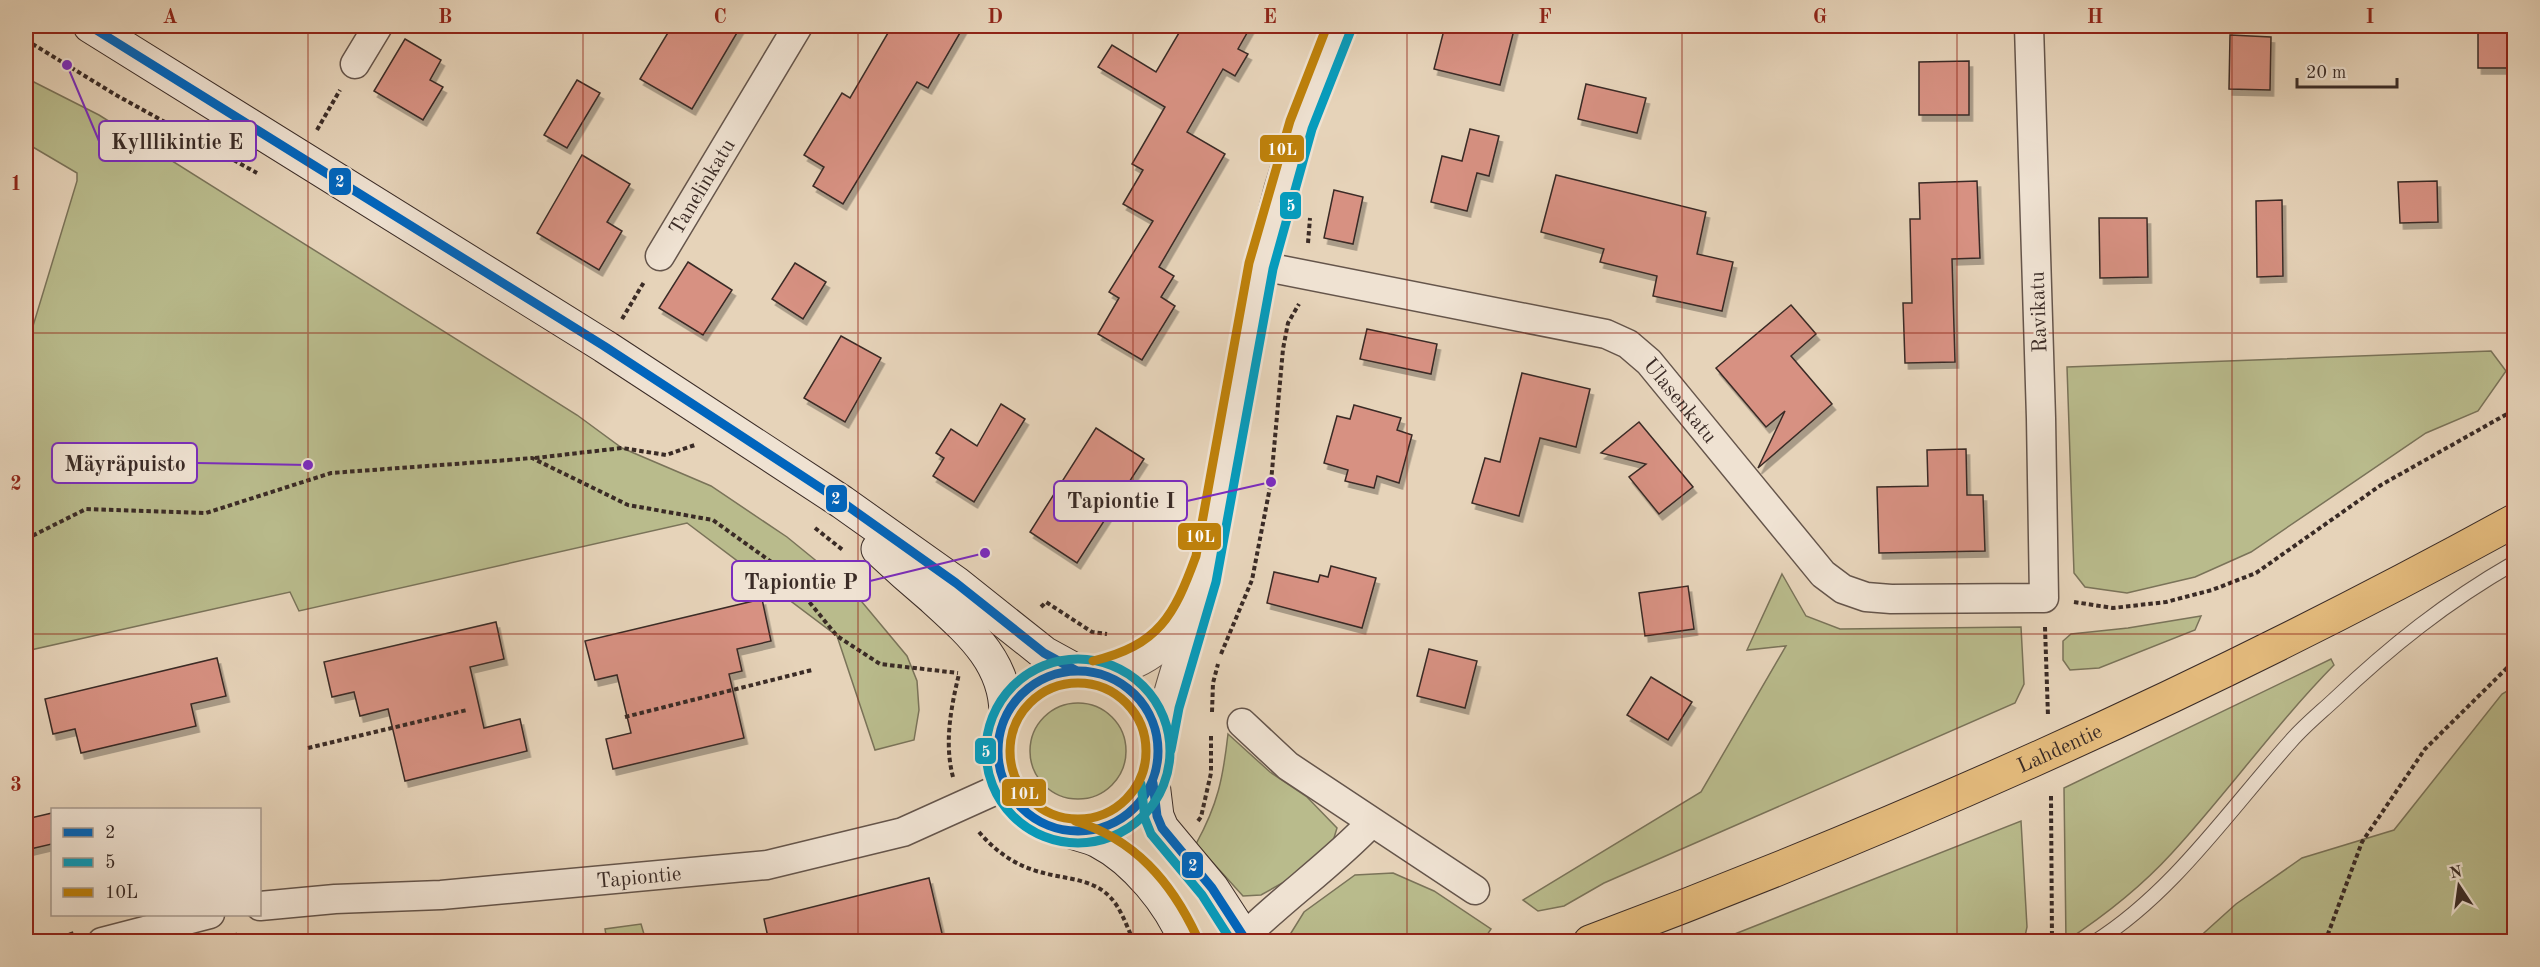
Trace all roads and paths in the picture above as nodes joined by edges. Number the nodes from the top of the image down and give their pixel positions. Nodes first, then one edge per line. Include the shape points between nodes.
1 (90, 26) edge
2 (378, 26) edge
3 (798, 26) edge
4 (1340, 26) edge
5 (2029, 26) edge
6 (26, 40) edge
7 (355, 64) joint
8 (302, 157) junction
9 (267, 178) dead end
10 (660, 256) joint
11 (1262, 266) junction
12 (1299, 304) dead end
13 (604, 346) junction
14 (2514, 410) edge
15 (691, 436) dead end
16 (532, 458) junction
17 (795, 473) junction
18 (2514, 521) edge
19 (808, 522) dead end
20 (26, 539) edge
21 (849, 556) dead end
22 (1208, 559) junction
23 (2514, 563) edge
24 (2044, 598) junction
25 (2514, 661) edge
26 (953, 664) dead end
27 (812, 670) dead end
28 (1086, 671) junction
29 (959, 673) junction
30 (467, 710) dead end
31 (1006, 714) junction
32 (2048, 716) dead end
33 (625, 717) dead end
34 (1212, 721) dead end
35 (1242, 723) dead end
36 (1211, 731) dead end
37 (308, 748) dead end
38 (1159, 748) junction
39 (1153, 783) junction
40 (956, 786) dead end
41 (1005, 786) junction
42 (2051, 796) dead end
43 (1371, 823) junction
44 (1196, 824) dead end
45 (975, 827) dead end
46 (1071, 832) junction
47 (1475, 890) dead end
48 (261, 906) edge
49 (206, 916) edge
50 (1246, 939) edge
51 (102, 942) edge
52 (1134, 942) edge
53 (1186, 942) edge
54 (1590, 942) edge
55 (2052, 942) edge
56 (2094, 942) edge
57 (2325, 942) edge

1 - 8 main road
2 - 7 street
3 - 10 street, Tanelinkatu
4 - 11 main road via 1301,125
5 - 24 street, Ravikatu
6 - 9 path via 116,95
7 - 8 path
8 - 13 main road
10 - 13 path, Tanelinkatu
11 - 22 main road
11 - 24 street, Ulasenkatu via 1605,334 1628,344 1649,363 1803,551 1823,574 1844,589 1866,597 1891,599
12 - 34 path via 1288,323 1283,349 1271,482 1252,580 1217,665
13 - 17 main road
14 - 24 path via 2381,485 2256,573 2166,602 2112,608
15 - 16 path via 700,443 666,456 622,448
16 - 20 path via 331,473 206,513 86,509
16 - 29 path via 628,506 713,520 784,571 837,636 880,664
17 - 28 main road via 956,583 1044,653
17 - 31 main road via 973,634 1002,679
18 - 54 highway, Lahdentie via 2182,693 1993,779 1786,866
19 - 21 path
22 - 28 main road via 1196,594 1170,634 1133,664
22 - 38 main road via 1197,611 1163,716
23 - 56 lane via 2470,588 2404,636 2293,739 2194,854 2143,906
24 - 32 path
25 - 57 path via 2425,749 2362,842
26 - 29 path
27 - 33 path
28 - 31 main road via 1055,675 1026,691
28 - 38 main road via 1108,675 1144,702
29 - 40 path via 951,708 949,747
30 - 37 path
31 - 41 main road via 997,745 998,766
35 - 43 street via 1288,766
36 - 44 path via 1211,773
38 - 39 main road
39 - 46 main road via 1133,811 1117,822 1097,830
39 - 50 main road via 1162,828 1212,888
41 - 46 main road via 1029,814 1044,824
41 - 48 street, Tapiontie via 903,832 767,865 441,895
42 - 55 path
43 - 47 street
43 - 50 street via 1348,848 1273,909
45 - 52 path via 988,843 1019,864 1104,892
46 - 53 main road via 1114,851 1138,873 1169,909
49 - 51 street

